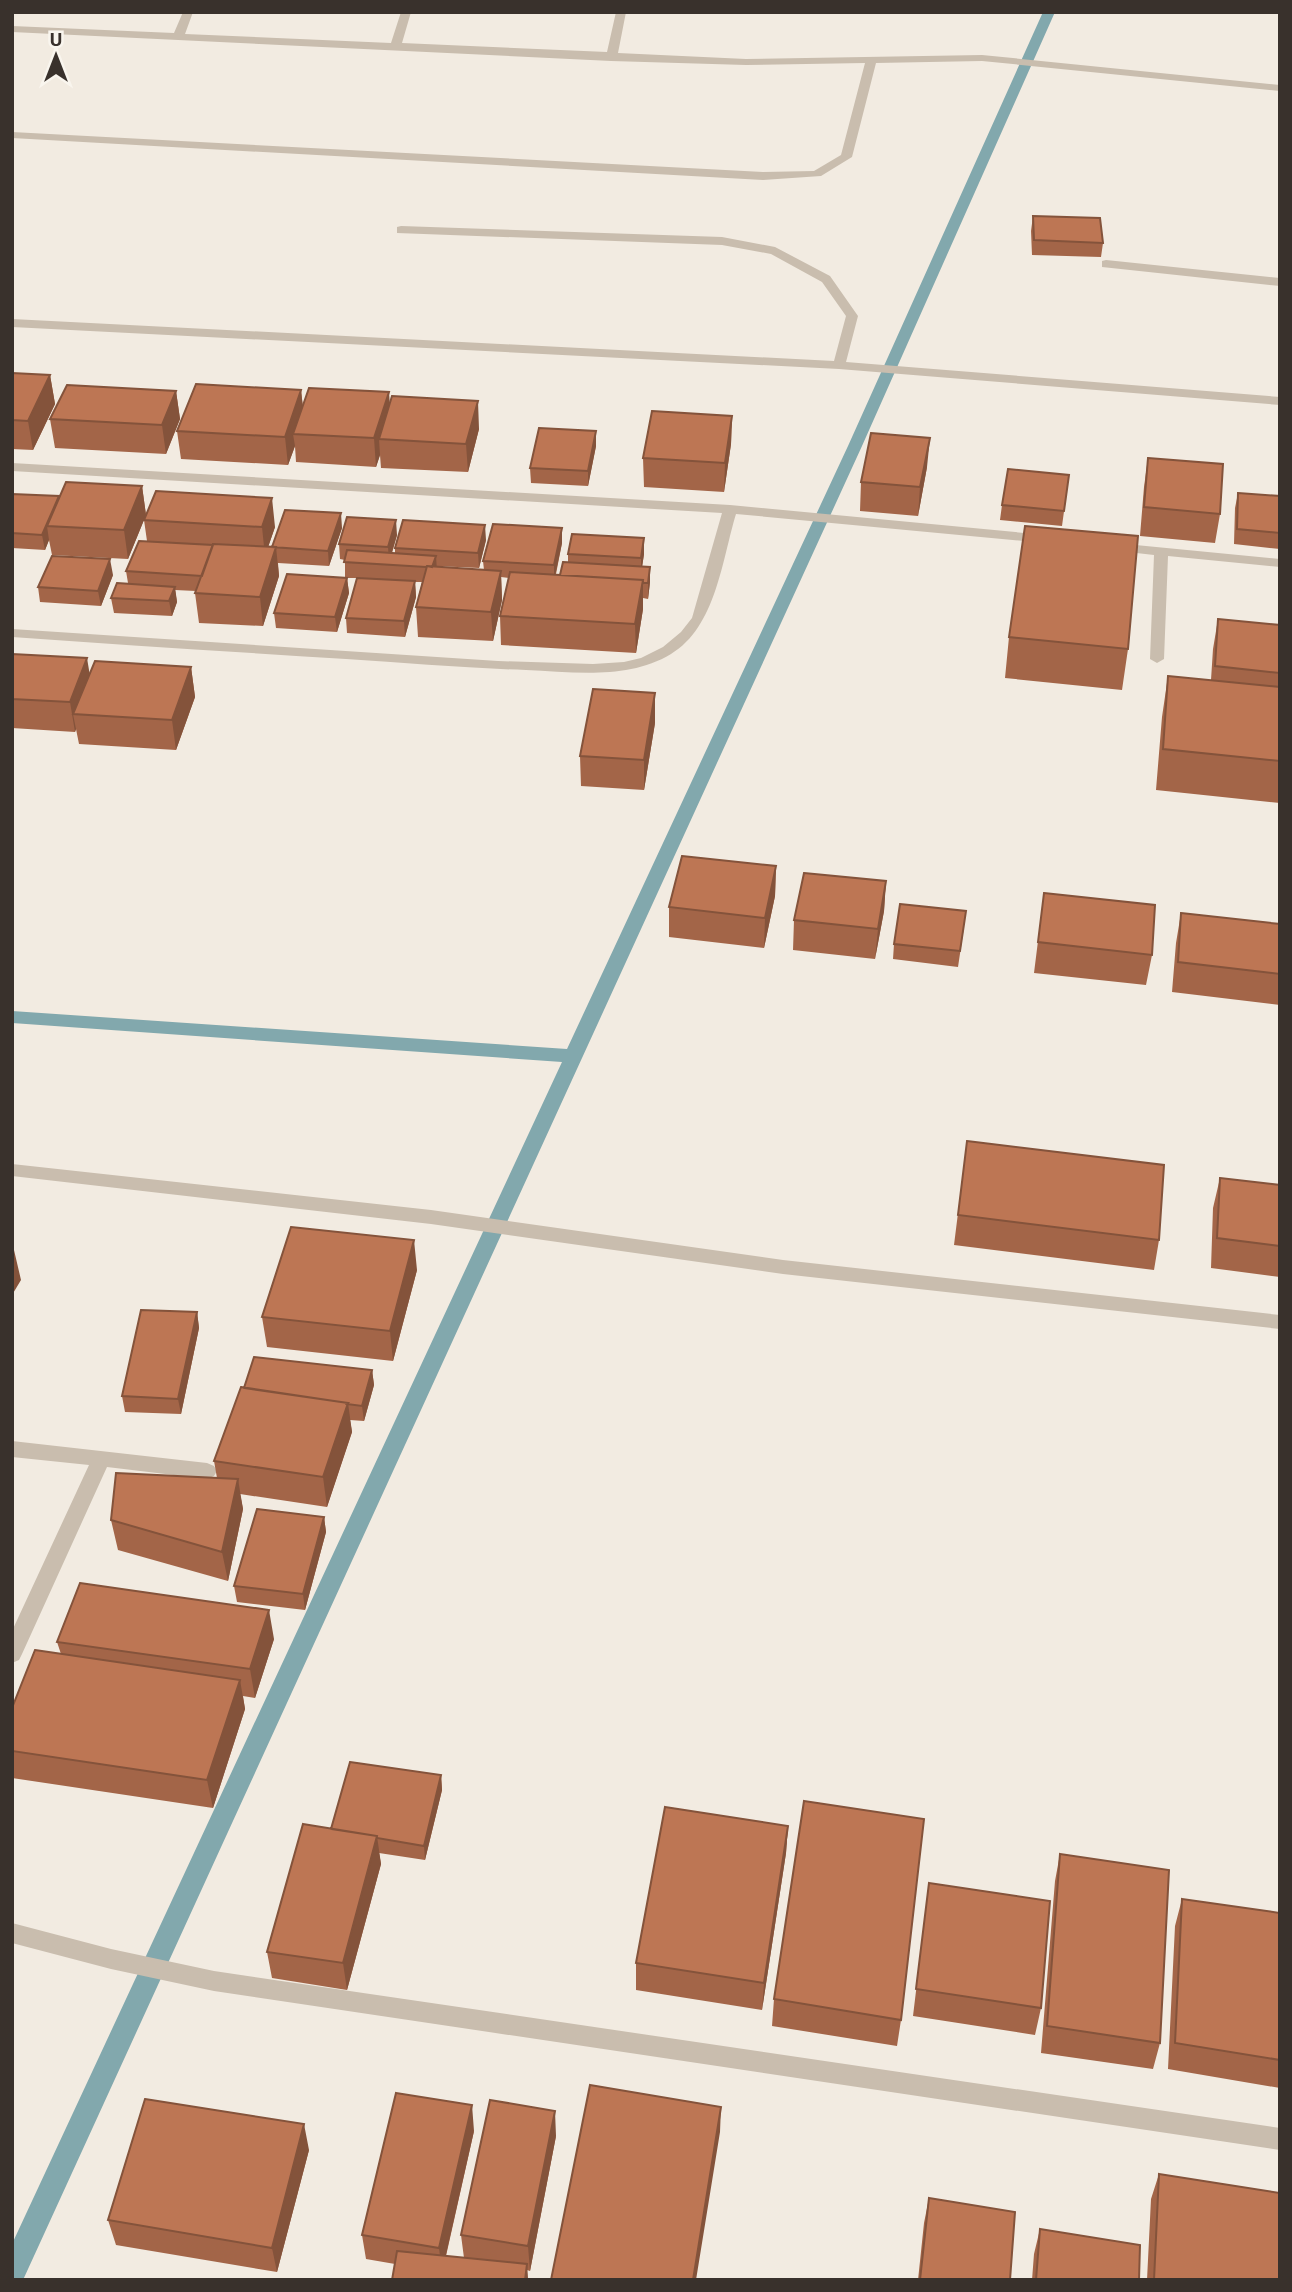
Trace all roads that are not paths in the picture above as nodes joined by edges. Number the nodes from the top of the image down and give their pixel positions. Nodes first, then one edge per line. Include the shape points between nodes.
1 (188, 12) edge
2 (405, 12) edge
3 (621, 12) edge
4 (12, 29) edge
5 (178, 37) junction
6 (395, 48) junction
7 (611, 58) junction
8 (871, 62) junction
9 (1280, 88) edge
10 (12, 135) edge
11 (401, 230) dead end
12 (1106, 264) dead end
13 (1280, 282) edge
14 (12, 323) edge
15 (839, 365) junction
16 (1280, 401) edge
17 (12, 467) edge
18 (730, 509) junction
19 (1066, 542) edge
20 (1107, 546) edge
21 (1161, 552) junction
22 (1280, 563) edge
23 (12, 633) edge
24 (1157, 659) dead end
25 (12, 1170) edge
26 (1280, 1322) edge
27 (12, 1449) edge
28 (102, 1458) junction
29 (207, 1471) dead end
30 (12, 1654) edge
31 (12, 1933) edge
32 (1280, 2139) edge

1 - 5 street
2 - 6 street
3 - 7 street
4 - 5 street
5 - 6 street
6 - 7 street
7 - 8 street
8 - 9 street via 982,58
8 - 10 street via 846,157 817,174 763,176
11 - 15 street via 722,241 775,251 826,279 852,316
12 - 13 street
14 - 15 street
15 - 16 street
17 - 18 street
18 - 19 street
18 - 23 street via 699,618 668,650 624,666 498,665
20 - 21 street
21 - 22 street
21 - 24 street
25 - 26 street via 431,1217 783,1267
27 - 28 street
28 - 29 street
28 - 30 street
31 - 32 street via 214,1981

